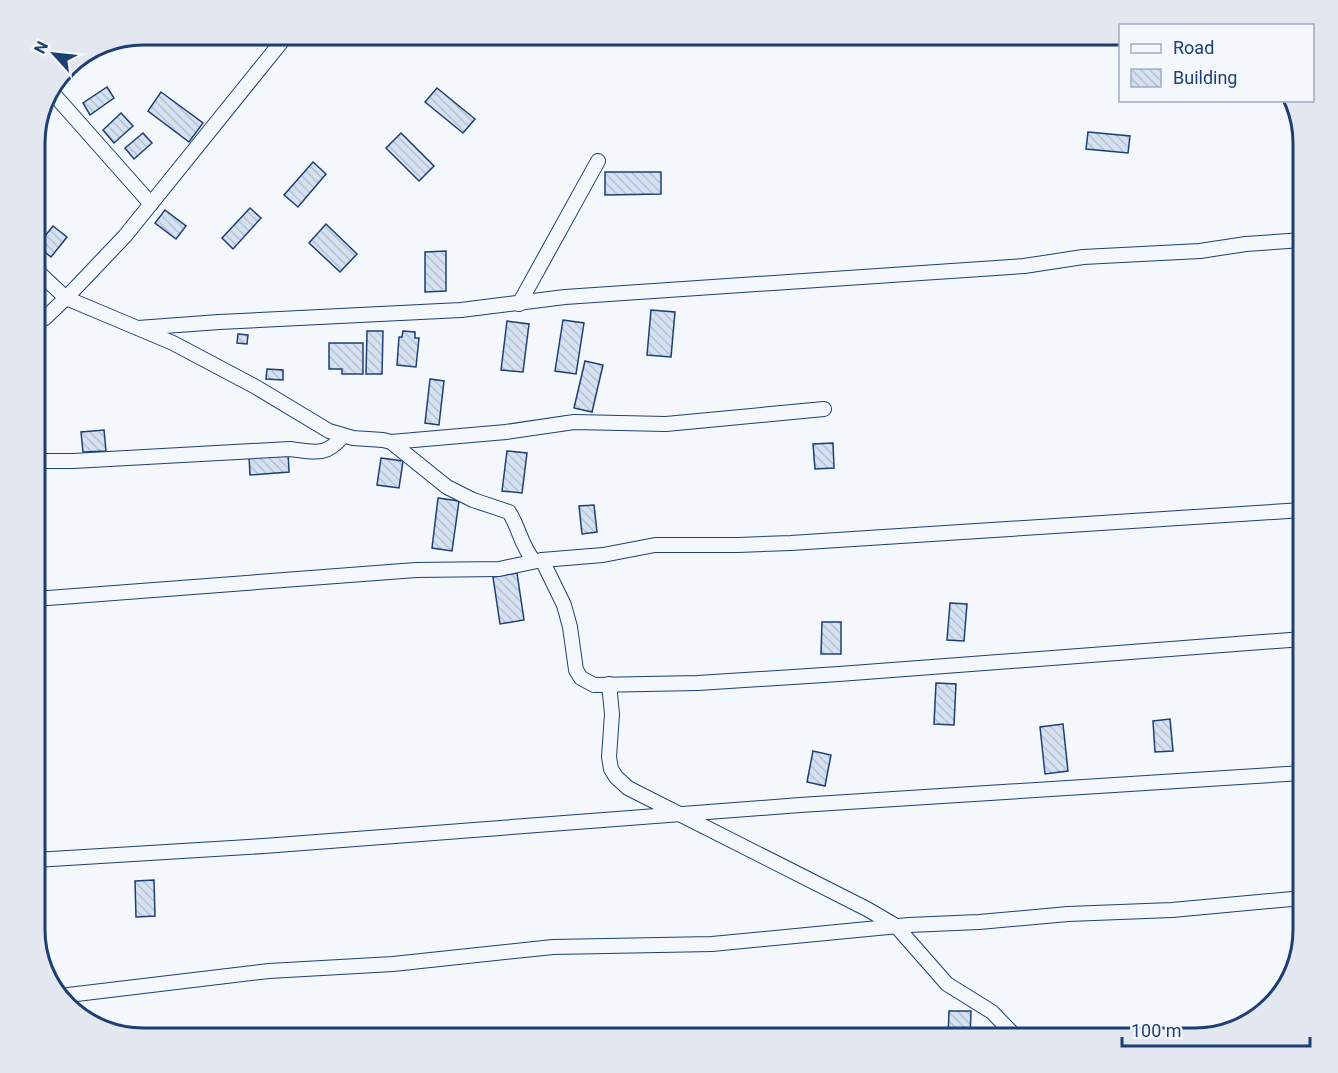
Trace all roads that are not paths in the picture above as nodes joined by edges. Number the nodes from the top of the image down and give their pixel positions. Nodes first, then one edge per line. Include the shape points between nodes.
1 (278, 45) edge
2 (57, 97) edge
3 (598, 161) dead end
4 (151, 204) junction
5 (1293, 241) edge
6 (45, 279) edge
7 (66, 298) junction
8 (519, 303) junction
9 (45, 318) edge
10 (138, 328) junction
11 (824, 409) dead end
12 (343, 436) junction
13 (391, 442) junction
14 (45, 461) edge
15 (1293, 511) edge
16 (538, 560) junction
17 (45, 598) edge
18 (1293, 640) edge
19 (609, 684) junction
20 (1293, 774) edge
21 (676, 814) junction
22 (45, 859) edge
23 (1293, 899) edge
24 (896, 927) junction
25 (70, 995) edge
26 (1007, 1028) edge

1 - 4 street
2 - 4 street
3 - 8 street
4 - 7 street
5 - 8 street via 1200,251 1083,257 1024,266
6 - 7 street
7 - 9 street
7 - 10 street
8 - 10 street via 461,310
10 - 12 street
11 - 13 street via 666,424 574,422
12 - 13 street
12 - 14 street via 336,446 323,452 290,448
13 - 16 street via 447,487 509,512 522,544
15 - 16 street via 791,543 654,545 603,555
16 - 17 street via 499,569 416,570
16 - 19 street via 564,605 576,670 588,683
18 - 19 street via 839,674
19 - 21 street via 611,769 628,788
20 - 21 street
21 - 22 street
21 - 24 street
23 - 24 street
24 - 25 street via 712,944 553,947 393,964 268,971
24 - 26 street via 947,984 992,1012

